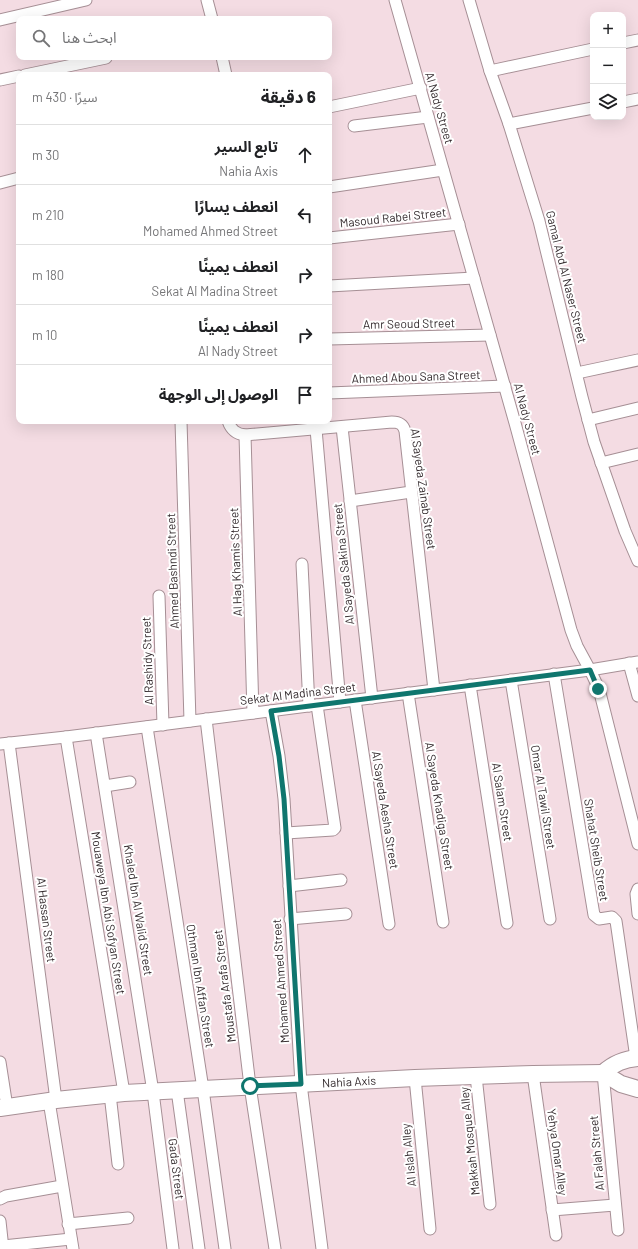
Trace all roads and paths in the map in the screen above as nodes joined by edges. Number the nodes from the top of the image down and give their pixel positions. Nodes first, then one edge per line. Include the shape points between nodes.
1 (86, 0) edge
2 (207, 0) edge
3 (395, 0) edge
4 (469, 0) edge
5 (16, 16) edge
6 (17, 16) edge
7 (211, 16) edge
8 (0, 20) edge
9 (638, 40) edge
10 (626, 42) edge
11 (590, 50) edge
12 (96, 60) edge
13 (223, 60) edge
14 (490, 71) junction
15 (39, 72) edge
16 (225, 72) edge
17 (16, 77) edge
18 (0, 80) edge
19 (420, 88) junction
20 (638, 99) edge
21 (626, 101) edge
22 (332, 106) edge
23 (590, 109) edge
24 (428, 117) junction
25 (509, 124) junction
26 (354, 126) dead end
27 (443, 170) junction
28 (16, 179) edge
29 (0, 183) edge
30 (332, 187) edge
31 (459, 224) junction
32 (332, 238) edge
33 (474, 278) junction
34 (332, 286) edge
35 (490, 335) junction
36 (332, 339) edge
37 (638, 360) edge
38 (577, 373) junction
39 (504, 386) junction
40 (332, 393) edge
41 (638, 408) edge
42 (588, 420) junction
43 (181, 424) edge
44 (229, 424) edge
45 (284, 426) edge
46 (342, 427) junction
47 (316, 429) junction
48 (245, 435) junction
49 (638, 454) edge
50 (601, 463) junction
51 (411, 492) junction
52 (350, 501) junction
53 (638, 560) edge
54 (302, 564) dead end
55 (159, 596) dead end
56 (630, 663) edge
57 (594, 669) junction
58 (554, 674) junction
59 (511, 680) junction
60 (470, 685) junction
61 (434, 690) junction
62 (408, 693) junction
63 (638, 696) edge
64 (372, 698) junction
65 (355, 700) junction
66 (340, 702) junction
67 (313, 705) junction
68 (271, 711) junction
69 (253, 713) junction
70 (206, 719) junction
71 (190, 721) junction
72 (163, 725) junction
73 (147, 727) junction
74 (96, 733) junction
75 (66, 737) junction
76 (5, 744) edge
77 (130, 782) dead end
78 (104, 786) junction
79 (286, 833) junction
80 (638, 844) edge
81 (341, 880) dead end
82 (289, 886) junction
83 (638, 889) edge
84 (346, 914) dead end
85 (638, 914) edge
86 (290, 919) junction
87 (550, 919) dead end
88 (443, 922) dead end
89 (507, 923) dead end
90 (389, 924) dead end
91 (637, 1058) edge
92 (0, 1062) edge
93 (603, 1073) junction
94 (533, 1074) junction
95 (476, 1076) junction
96 (415, 1078) junction
97 (301, 1084) junction
98 (250, 1086) junction
99 (203, 1089) junction
100 (638, 1089) edge
101 (177, 1090) junction
102 (154, 1092) junction
103 (117, 1094) junction
104 (52, 1100) junction
105 (3, 1108) edge
106 (118, 1164) dead end
107 (62, 1186) junction
108 (0, 1199) edge
109 (490, 1204) dead end
110 (615, 1206) junction
111 (552, 1210) junction
112 (128, 1218) dead end
113 (0, 1221) edge
114 (68, 1224) junction
115 (430, 1228) dead end
116 (618, 1230) dead end
117 (556, 1235) dead end
118 (72, 1244) edge
119 (3, 1248) edge
120 (173, 1249) edge
121 (199, 1249) edge
122 (224, 1249) edge
123 (276, 1249) edge
124 (322, 1249) edge

1 - 6 street
2 - 7 street
3 - 19 street, Al Nady Street
4 - 14 street, Gamal Abd Al Naser Street
5 - 8 street
9 - 10 street
11 - 14 street
12 - 15 street
13 - 16 street
14 - 25 street, Gamal Abd Al Naser Street
17 - 18 street
19 - 22 street
19 - 24 street, Al Nady Street
20 - 21 street
23 - 25 street
24 - 26 street
24 - 27 street, Al Nady Street
25 - 38 street, Gamal Abd Al Naser Street via 539,221
27 - 30 street
27 - 31 street, Al Nady Street
28 - 29 street
31 - 32 street, Masoud Rabei Street
31 - 33 street, Al Nady Street
33 - 34 street
33 - 35 street, Al Nady Street
35 - 36 street, Amr Seoud Street
35 - 39 street, Al Nady Street
37 - 38 street
38 - 42 street, Gamal Abd Al Naser Street
39 - 40 street, Ahmed Abou Sana Street
39 - 57 street, Al Nady Street via 571,630 583,659
41 - 42 street
42 - 50 street, Gamal Abd Al Naser Street
43 - 71 street, Ahmed Bashndi Street
44 - 48 street via 234,431
45 - 47 street, Al Sayeda Zainab Street
45 - 48 street, Al Sayeda Zainab Street
46 - 47 street, Al Sayeda Zainab Street
46 - 51 street, Al Sayeda Zainab Street via 392,422 401,424
46 - 52 street, Al Sayeda Sakina Street
47 - 66 street
48 - 69 street, Al Hag Khamis Street
49 - 50 street
50 - 53 street, Gamal Abd Al Naser Street
51 - 52 street
51 - 61 street, Al Sayeda Zainab Street
52 - 64 street, Al Sayeda Sakina Street
54 - 67 street
55 - 72 street, Al Rashidy Street
56 - 57 street, Sekat Al Madina Street
56 - 63 street
57 - 58 street, Sekat Al Madina Street
57 - 80 street, Al Nady Street
58 - 59 street, Sekat Al Madina Street
58 - 91 street, Shahat Sheib Street via 594,915 598,919 616,920
59 - 60 street, Sekat Al Madina Street
59 - 87 street, Omar Al Tawil Street
60 - 61 street, Sekat Al Madina Street
60 - 89 street, Al Salam Street
61 - 62 street, Sekat Al Madina Street
62 - 64 street, Sekat Al Madina Street
62 - 88 street, Al Sayeda Khadiga Street
64 - 65 street, Sekat Al Madina Street
65 - 66 street, Sekat Al Madina Street
65 - 90 street, Al Sayeda Aesha Street
66 - 67 street, Sekat Al Madina Street
67 - 68 street, Sekat Al Madina Street
67 - 79 street via 335,827 333,830
68 - 69 street, Sekat Al Madina Street
68 - 79 street, Mohamed Ahmed Street via 282,778
69 - 70 street, Sekat Al Madina Street
70 - 71 street, Sekat Al Madina Street
70 - 98 street, Moustafa Arafa Street
71 - 72 street, Sekat Al Madina Street
72 - 73 street, Sekat Al Madina Street
73 - 74 street, Sekat Al Madina Street
73 - 99 street, Othman Ibn Affan Street
74 - 75 street, Sekat Al Madina Street
74 - 78 street, Khaled Ibn Al Walid Street
75 - 76 street, Sekat Al Madina Street
75 - 103 street, Mouaweya Ibn Abi Sofyan Street
76 - 104 street, Al Hassan Street
77 - 78 street
78 - 102 street, Khaled Ibn Al Walid Street
79 - 82 street, Mohamed Ahmed Street
81 - 82 street
82 - 86 street, Mohamed Ahmed Street
83 - 85 street
84 - 86 street
86 - 97 street, Mohamed Ahmed Street
91 - 93 main road via 618,1062
92 - 105 street
93 - 94 main road, Nahia Axis
93 - 100 main road via 621,1084
93 - 110 street, Al Falah Street
94 - 95 main road, Nahia Axis
94 - 111 street, Yehya Omar Alley
95 - 96 main road, Nahia Axis
95 - 109 street, Makkah Mosque Alley
96 - 97 main road, Nahia Axis
96 - 115 street, Al Islah Alley
97 - 98 main road, Nahia Axis
97 - 124 street, Mohamed Ahmed Street
98 - 99 main road, Nahia Axis
98 - 123 street, Moustafa Arafa Street
99 - 101 main road, Nahia Axis
99 - 122 street, Othman Ibn Affan Street
101 - 102 main road, Nahia Axis
101 - 121 street
102 - 103 main road, Nahia Axis
102 - 120 street, Gada Street
103 - 104 main road, Nahia Axis
103 - 106 street, Mouaweya Ibn Abi Sofyan Street
104 - 105 main road, Nahia Axis
104 - 107 street, Al Hassan Street
107 - 108 street
107 - 114 street, Al Hassan Street
110 - 111 street
110 - 116 street, Al Falah Street
111 - 117 street, Yehya Omar Alley
112 - 114 street
113 - 119 street
114 - 118 street, Al Hassan Street
118 - 119 street

